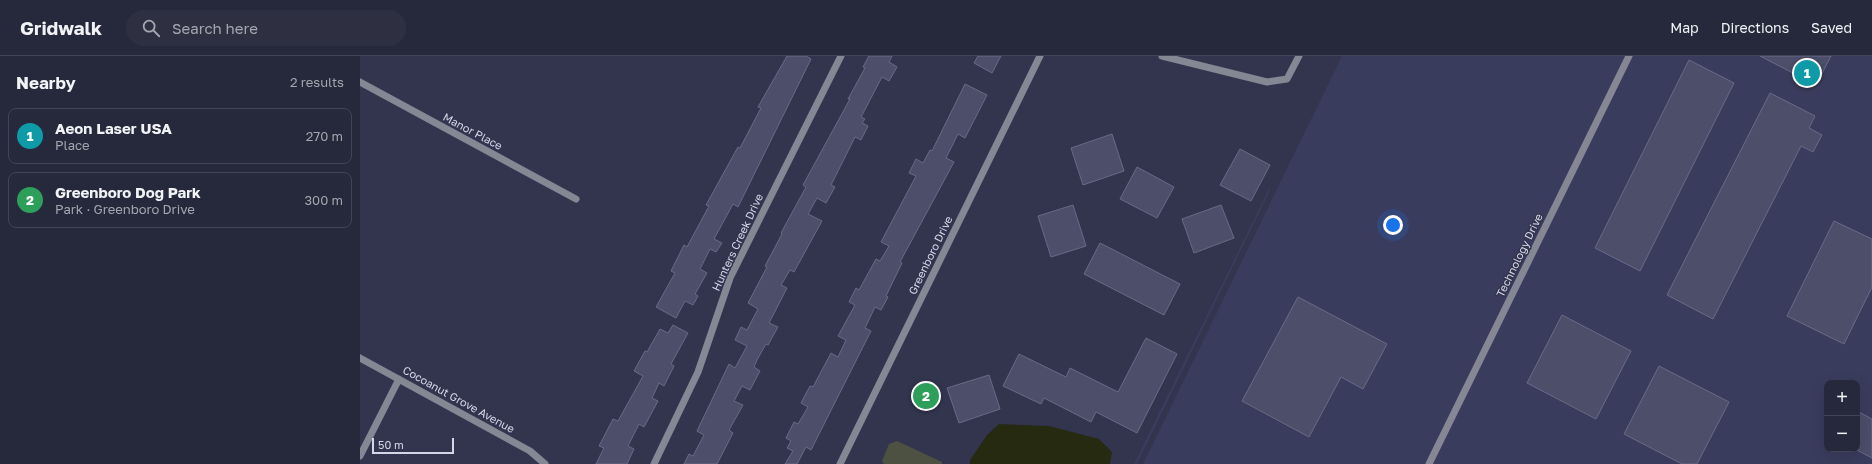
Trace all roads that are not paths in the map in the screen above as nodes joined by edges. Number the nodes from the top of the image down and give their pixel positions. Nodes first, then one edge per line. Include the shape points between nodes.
1 (841, 56) edge
2 (1040, 56) edge
3 (1162, 56) edge
4 (1299, 56) edge
5 (1629, 56) edge
6 (360, 82) edge
7 (576, 199) dead end
8 (360, 358) edge
9 (399, 378) junction
10 (360, 456) edge
11 (545, 464) edge
12 (654, 464) edge
13 (840, 464) edge
14 (1428, 464) edge

1 - 12 street, Hunters Creek Drive via 730,278 698,372
2 - 13 street, Greenboro Drive
3 - 4 street via 1267,82 1287,79
5 - 14 street, Technology Drive
6 - 7 street, Manor Place
8 - 9 street, Cocoanut Grove Avenue
9 - 10 street
9 - 11 street, Cocoanut Grove Avenue via 530,451

